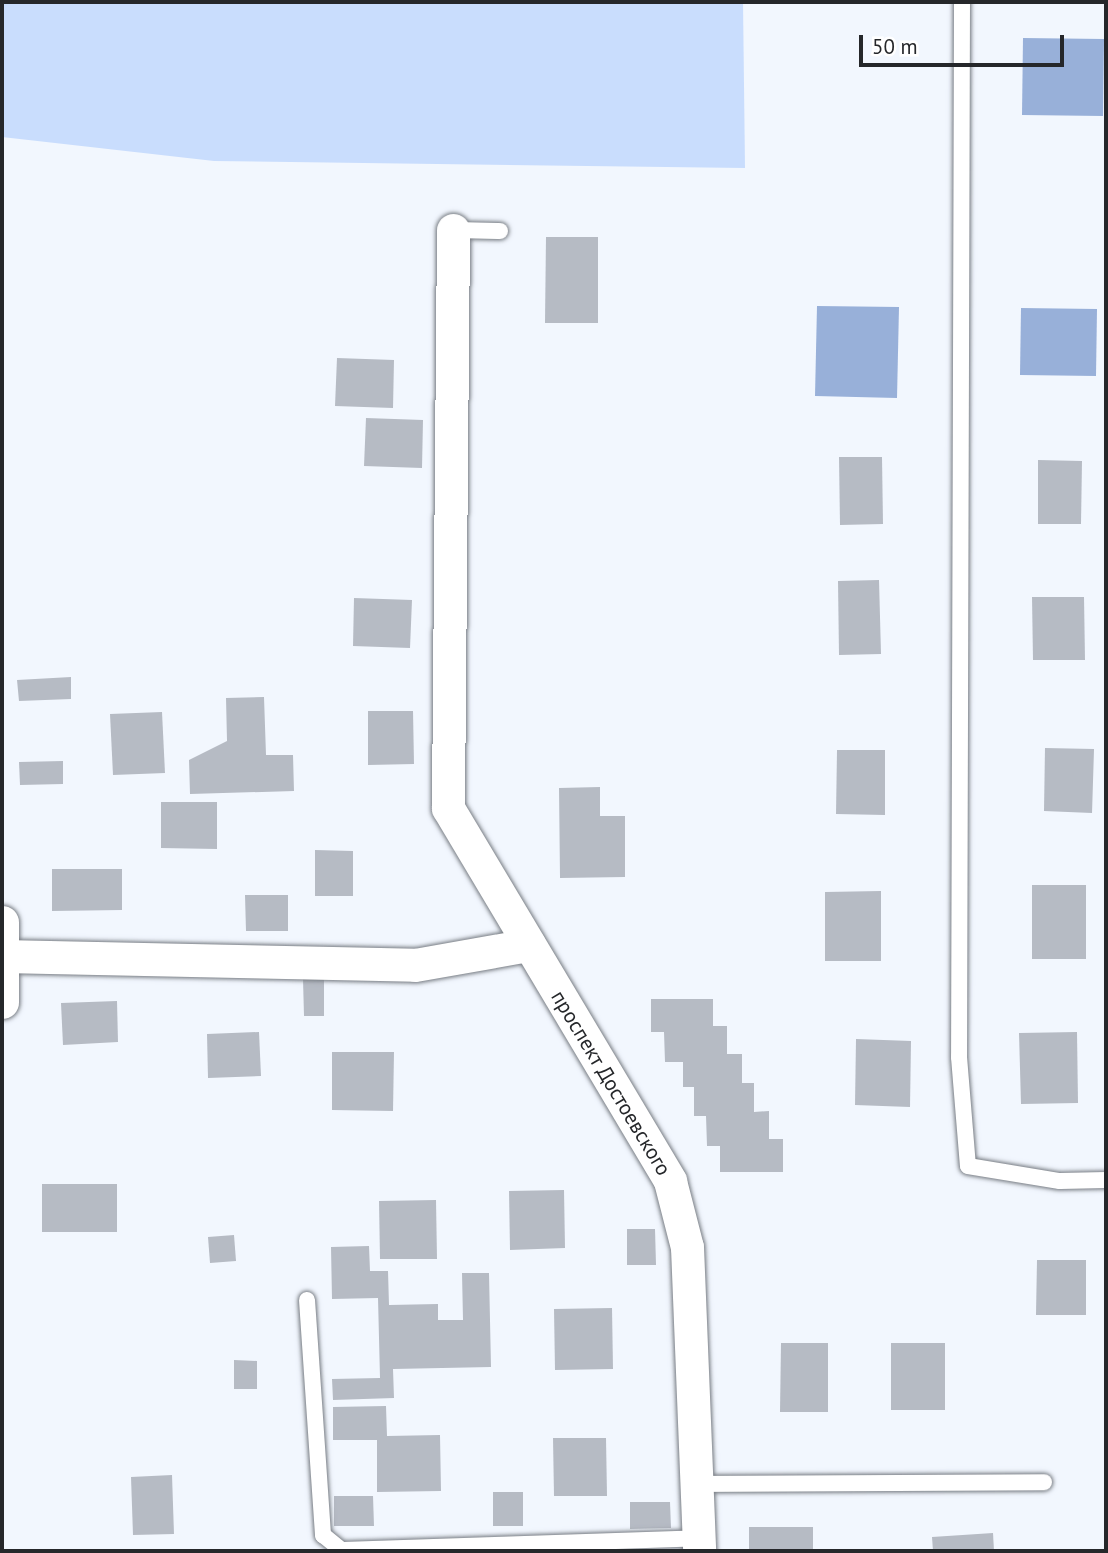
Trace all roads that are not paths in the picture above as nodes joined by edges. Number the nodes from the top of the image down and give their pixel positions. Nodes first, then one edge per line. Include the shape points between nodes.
1 (962, 2) edge
2 (453, 230) joint
3 (500, 231) dead end
4 (2, 922) edge
5 (529, 946) junction
6 (2, 956) edge
7 (2, 1002) edge
8 (1106, 1180) edge
9 (307, 1300) dead end
10 (1044, 1482) dead end
11 (696, 1484) junction
12 (699, 1545) edge
13 (343, 1551) edge

1 - 8 lane via 959,1057 968,1166 1060,1181
2 - 3 lane
2 - 5 street, проспект Достоевского via 448,808
4 - 6 street
5 - 6 street via 415,965
5 - 11 street, проспект Достоевского via 670,1181 687,1247
6 - 7 street
9 - 13 lane via 323,1535
10 - 11 lane
11 - 12 street, проспект Достоевского
12 - 13 lane

